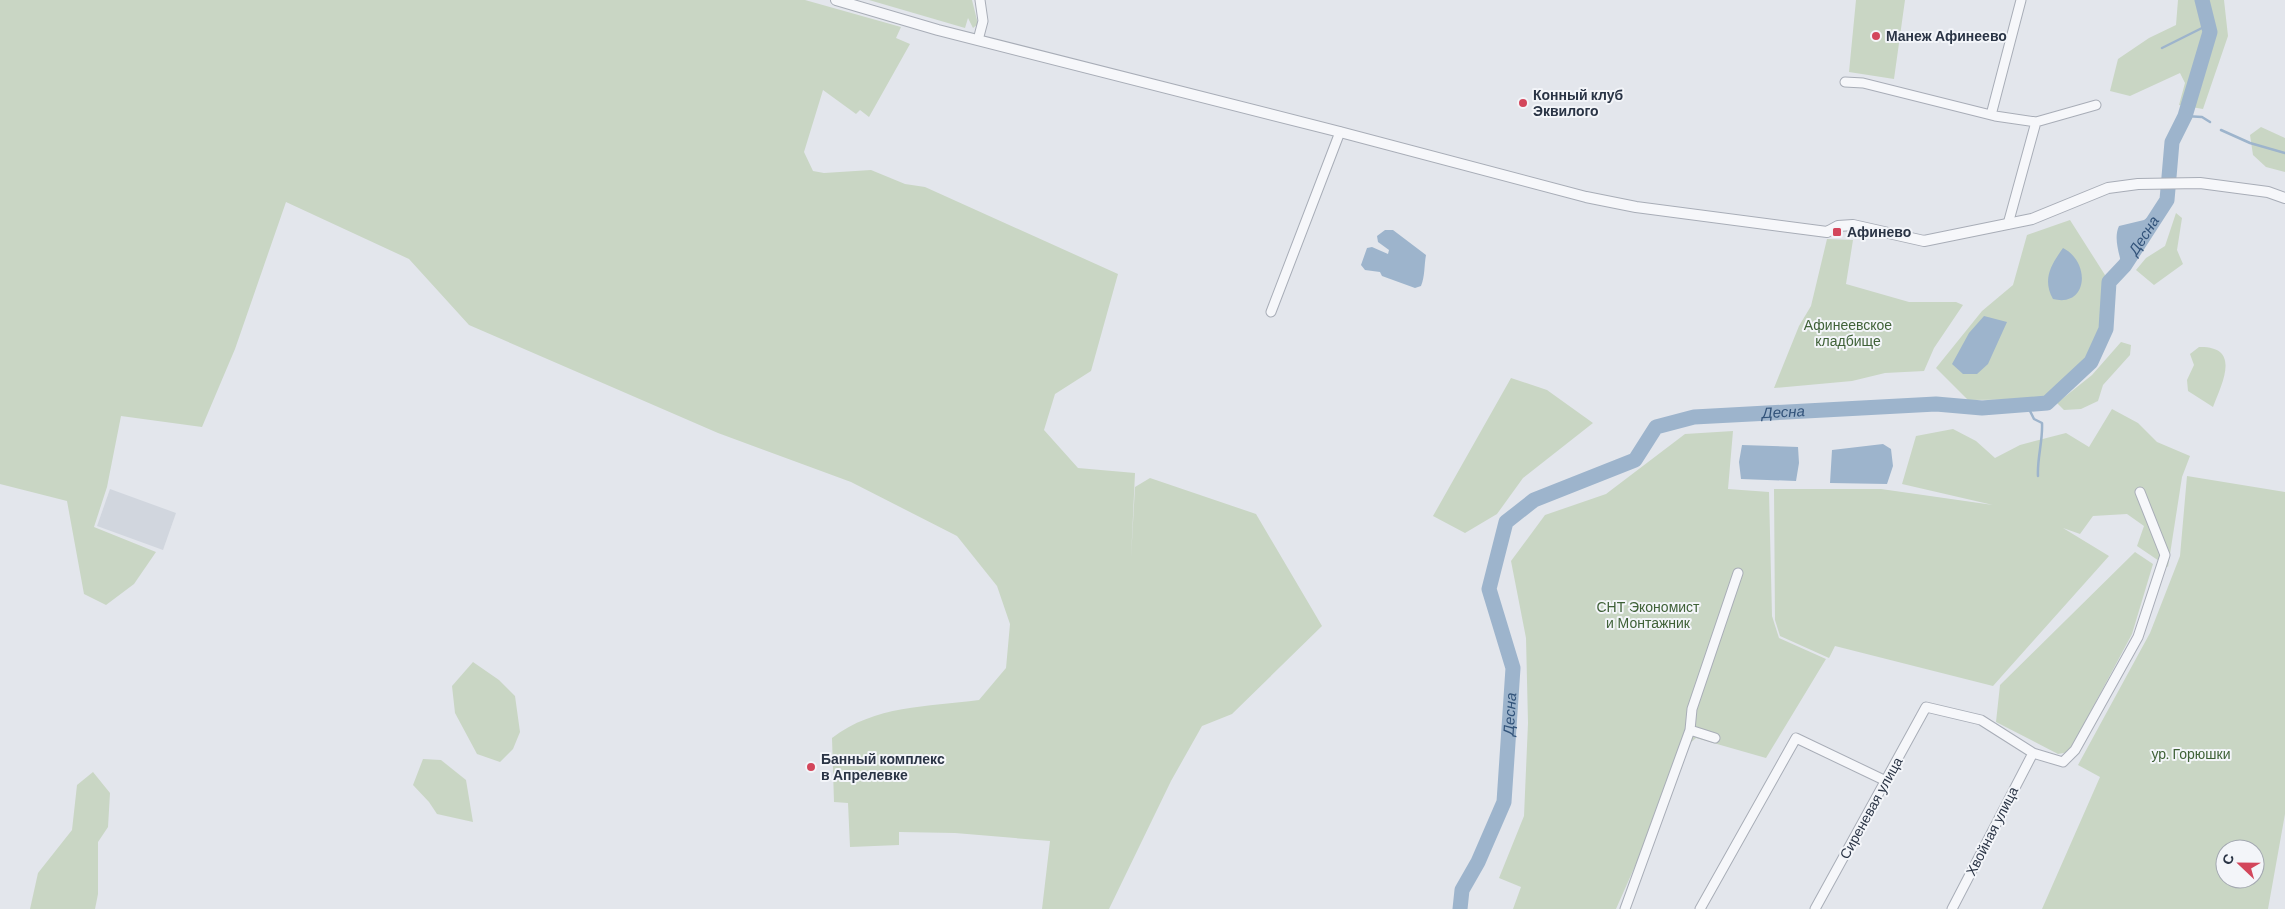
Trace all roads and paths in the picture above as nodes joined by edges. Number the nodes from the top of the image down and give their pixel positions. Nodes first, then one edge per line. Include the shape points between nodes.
1 (836, 0) edge
2 (980, 0) edge
3 (2021, 0) edge
4 (978, 40) junction
5 (1845, 82) dead end
6 (2096, 105) dead end
7 (1991, 115) junction
8 (2036, 122) junction
9 (1340, 132) junction
10 (2285, 198) edge
11 (2008, 224) junction
12 (1271, 312) dead end
13 (2140, 492) dead end
14 (1738, 573) dead end
15 (1690, 730) junction
16 (1715, 738) dead end
17 (2032, 753) junction
18 (1886, 781) junction
19 (1625, 909) edge
20 (1700, 909) edge
21 (1815, 909) edge
22 (1952, 909) edge

1 - 4 street
2 - 4 street via 983,21
3 - 7 street
4 - 9 street
5 - 7 street via 1863,83
6 - 8 street
7 - 8 street
8 - 11 street
9 - 11 street via 1586,197 1636,207 1827,232 1838,226 1853,225 1924,241
9 - 12 street
10 - 11 street via 2268,192 2200,183 2138,184 2108,188 2032,219
13 - 17 street via 2165,555 2138,637 2075,750 2063,762
14 - 15 street via 1692,709
15 - 16 street
15 - 19 street
17 - 18 street, Сиреневая улица via 1981,720 1926,707
17 - 22 street, Хвойная улица
18 - 20 street via 1796,738
18 - 21 street, Сиреневая улица

